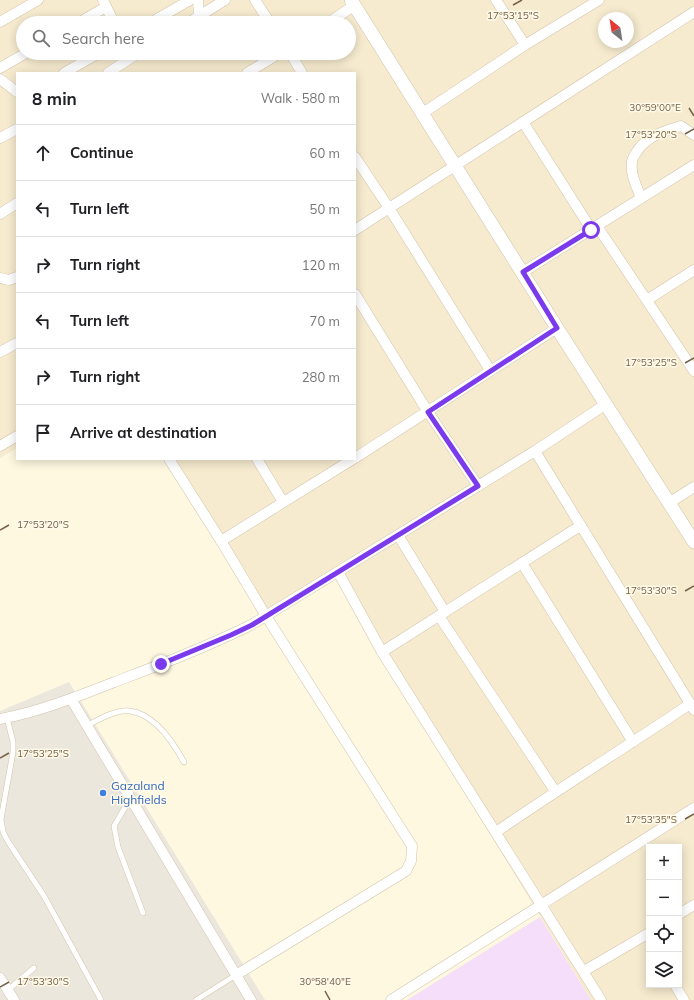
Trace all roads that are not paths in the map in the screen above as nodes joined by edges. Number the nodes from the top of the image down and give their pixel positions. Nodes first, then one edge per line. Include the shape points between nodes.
1 (38, 0) edge
2 (190, 0) edge
3 (198, 0) edge
4 (226, 0) edge
5 (255, 0) edge
6 (496, 0) edge
7 (599, 0) edge
8 (353, 3) edge
9 (104, 4) edge
10 (694, 12) edge
11 (88, 16) edge
12 (110, 16) edge
13 (162, 16) edge
14 (199, 16) joint
15 (265, 16) edge
16 (337, 16) edge
17 (0, 22) edge
18 (525, 45) junction
19 (16, 59) edge
20 (87, 60) edge
21 (125, 60) edge
22 (268, 60) edge
23 (294, 60) edge
24 (0, 68) edge
25 (66, 72) edge
26 (109, 72) edge
27 (249, 72) edge
28 (301, 72) edge
29 (0, 79) edge
30 (16, 91) edge
31 (423, 113) junction
32 (522, 122) junction
33 (16, 130) edge
34 (694, 135) edge
35 (0, 138) edge
36 (356, 158) edge
37 (455, 164) junction
38 (694, 165) edge
39 (642, 198) junction
40 (16, 204) edge
41 (389, 208) junction
42 (0, 214) edge
43 (594, 228) junction
44 (356, 229) edge
45 (694, 270) edge
46 (523, 272) junction
47 (16, 277) edge
48 (0, 278) edge
49 (356, 296) edge
50 (647, 300) junction
51 (557, 328) junction
52 (16, 344) edge
53 (0, 352) edge
54 (490, 370) junction
55 (694, 371) edge
56 (606, 404) junction
57 (428, 412) junction
58 (16, 437) edge
59 (0, 446) edge
60 (535, 451) junction
61 (356, 457) edge
62 (170, 460) edge
63 (258, 460) edge
64 (351, 460) edge
65 (478, 486) junction
66 (694, 487) edge
67 (283, 502) junction
68 (669, 503) junction
69 (580, 526) junction
70 (398, 535) junction
71 (221, 540) junction
72 (694, 542) edge
73 (522, 563) junction
74 (338, 572) junction
75 (442, 614) junction
76 (266, 616) junction
77 (382, 652) junction
78 (71, 699) junction
79 (692, 707) edge
80 (4, 718) edge
81 (86, 726) junction
82 (633, 742) junction
83 (184, 762) dead end
84 (555, 791) junction
85 (130, 799) junction
86 (694, 808) edge
87 (496, 832) junction
88 (542, 904) junction
89 (694, 905) edge
90 (682, 912) edge
91 (143, 913) dead end
92 (646, 938) edge
93 (34, 968) dead end
94 (584, 971) junction
95 (236, 976) junction
96 (0, 978) edge
97 (677, 988) edge
98 (8, 990) junction
99 (14, 1000) edge
100 (100, 1000) edge
101 (196, 1000) edge
102 (251, 1000) edge
103 (391, 1000) edge
104 (601, 1000) edge
105 (684, 1000) edge

1 - 17 street
2 - 13 street
3 - 14 street
4 - 14 street
5 - 15 street
6 - 18 street
7 - 18 street
8 - 16 street
8 - 31 street
9 - 11 street
9 - 12 street
10 - 32 street
18 - 31 street
19 - 24 street
20 - 25 street
21 - 26 street
22 - 27 street
23 - 28 street
29 - 30 street
31 - 37 street
32 - 37 street
32 - 43 street
33 - 35 street
34 - 39 street via 680,126 650,139 639,148 631,161 633,176
36 - 41 street
37 - 41 street
37 - 46 street
38 - 39 street
39 - 43 street
40 - 42 street
41 - 44 street
41 - 54 street
43 - 46 street
43 - 50 street
45 - 50 street
46 - 51 street
47 - 48 street via 9,280
49 - 57 street
50 - 55 street
51 - 54 street
51 - 56 street
52 - 53 street
54 - 57 street
56 - 60 street
56 - 68 street
57 - 61 street
57 - 65 street
58 - 59 street
60 - 65 street
60 - 69 street
62 - 71 street
63 - 67 street
64 - 67 street
65 - 70 street
66 - 68 street
67 - 71 street
68 - 72 street
69 - 73 street
69 - 79 street
70 - 74 street
70 - 75 street
71 - 76 street
73 - 75 street
73 - 82 street
74 - 76 street
74 - 77 street
75 - 77 street
75 - 84 street
76 - 78 street via 231,635
76 - 95 street via 408,839 412,853 406,871
77 - 87 street
78 - 80 street
78 - 81 street
79 - 82 street
80 - 100 lane via 13,742 13,752 1,819 3,832 44,896
81 - 83 lane via 110,714 129,711 147,716 178,751
81 - 85 street
82 - 84 street
84 - 87 street
85 - 91 lane via 114,826 118,847
85 - 95 street
86 - 88 street
87 - 88 street
88 - 94 street
88 - 103 street
89 - 90 street
92 - 94 street
93 - 98 lane
94 - 104 street
95 - 101 lane
95 - 102 street
96 - 98 street
97 - 105 street
98 - 99 street

